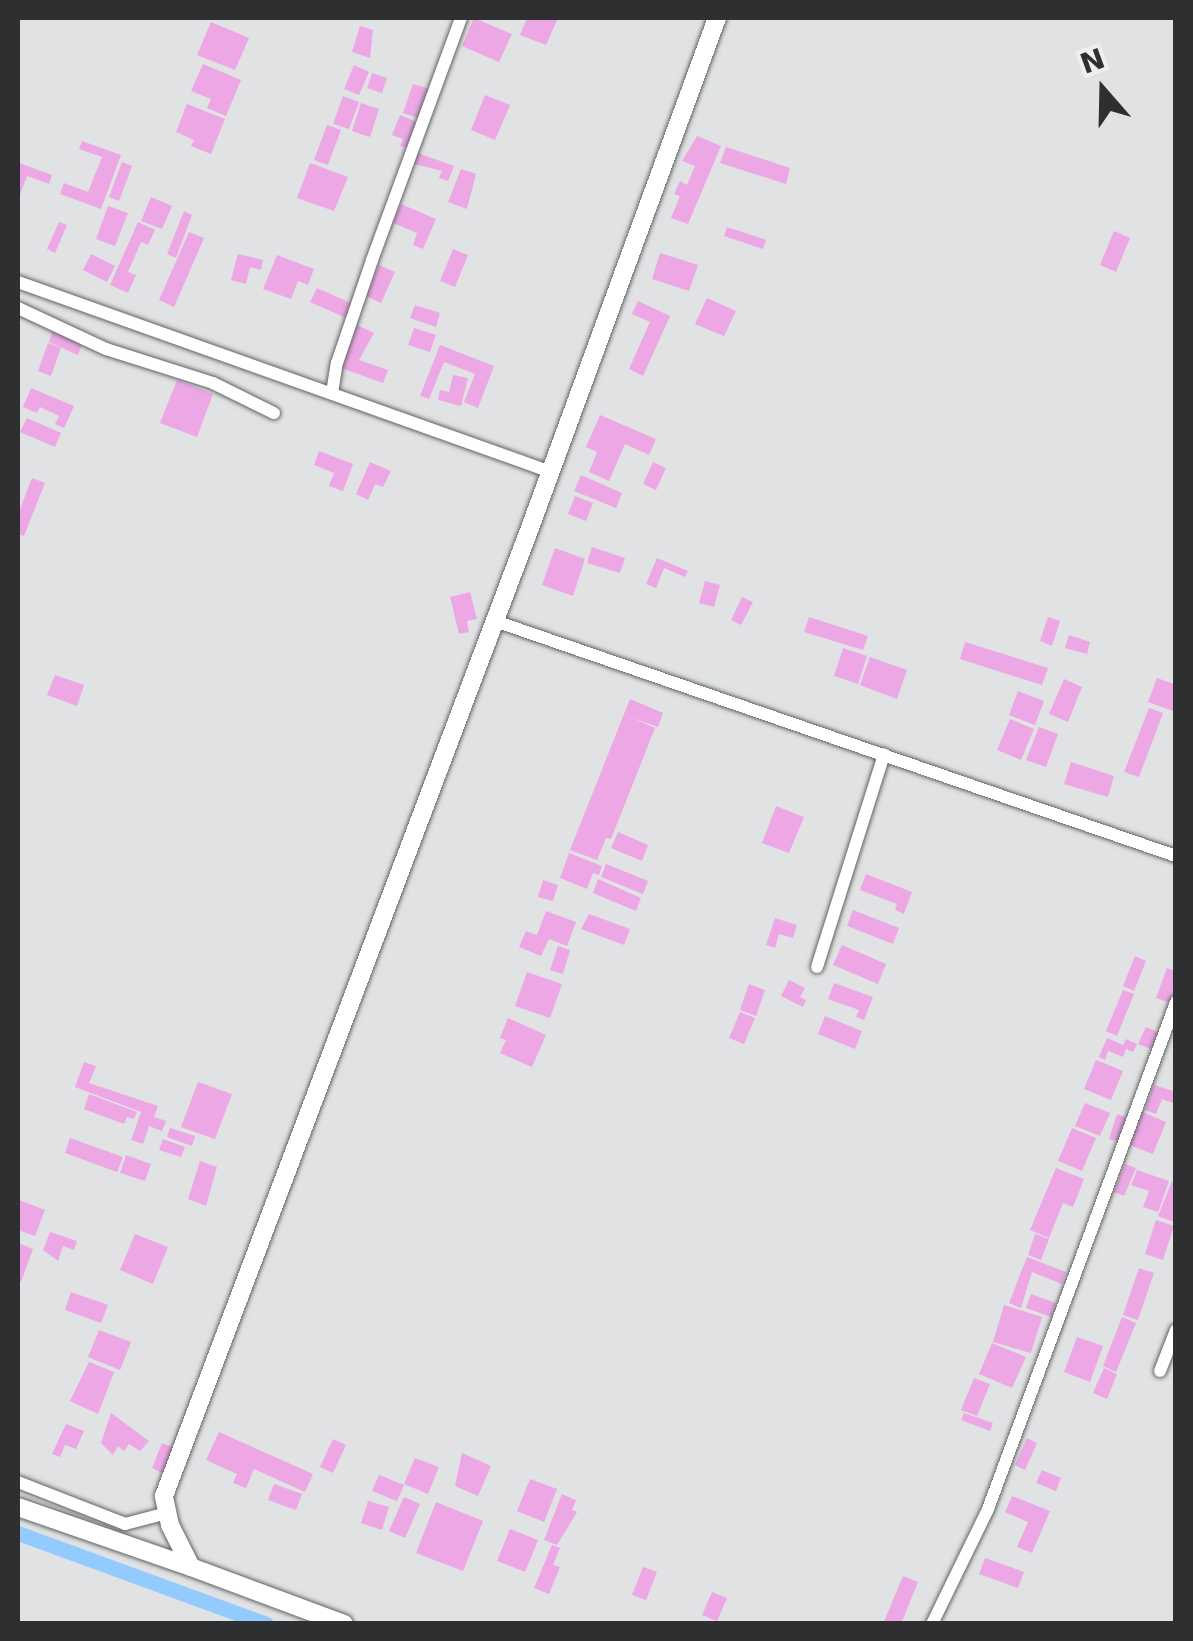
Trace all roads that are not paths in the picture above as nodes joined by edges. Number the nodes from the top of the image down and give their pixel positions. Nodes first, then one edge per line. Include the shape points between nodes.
1 (461, 18) edge
2 (717, 18) edge
3 (18, 282) edge
4 (18, 308) edge
5 (332, 392) junction
6 (274, 413) dead end
7 (550, 472) junction
8 (492, 620) junction
9 (884, 754) junction
10 (1176, 856) edge
11 (817, 968) dead end
12 (1176, 1002) edge
13 (1176, 1330) edge
14 (1160, 1370) dead end
15 (18, 1482) edge
16 (18, 1506) edge
17 (167, 1514) junction
18 (191, 1567) junction
19 (344, 1624) edge
20 (932, 1624) edge

1 - 5 street via 372,260
2 - 7 street
3 - 5 street
4 - 6 street
5 - 7 street
7 - 8 street
8 - 9 street
8 - 17 street via 164,1496
9 - 10 street
9 - 11 street
12 - 20 street via 988,1510
13 - 14 street
15 - 17 street via 125,1524
16 - 18 street
17 - 18 street
18 - 19 street

